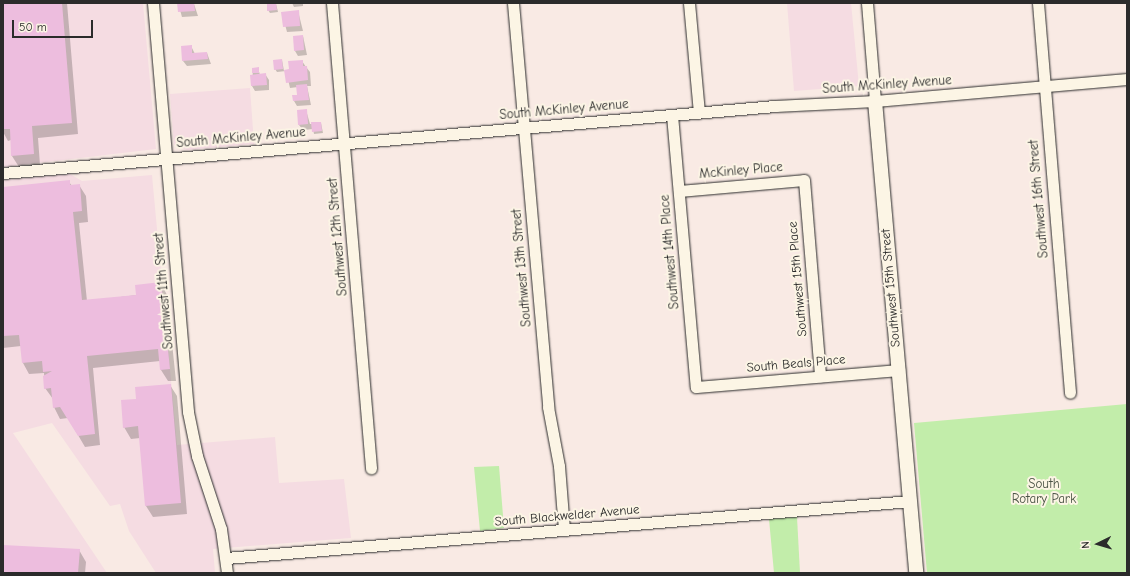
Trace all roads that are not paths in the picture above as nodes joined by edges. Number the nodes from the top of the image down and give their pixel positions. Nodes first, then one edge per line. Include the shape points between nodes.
1 (153, 3) edge
2 (332, 3) edge
3 (513, 3) edge
4 (689, 3) edge
5 (867, 3) edge
6 (1038, 3) edge
7 (1127, 79) edge
8 (1044, 86) junction
9 (875, 101) junction
10 (699, 112) junction
11 (672, 114) junction
12 (524, 128) junction
13 (344, 143) junction
14 (167, 159) junction
15 (3, 173) edge
16 (804, 180) joint
17 (680, 191) junction
18 (899, 370) junction
19 (820, 376) junction
20 (696, 387) joint
21 (1070, 393) dead end
22 (371, 468) dead end
23 (910, 501) junction
24 (564, 530) junction
25 (226, 558) junction
26 (227, 573) edge
27 (916, 573) edge

1 - 14 street, Southwest 11th Street
2 - 13 street, Southwest 12th Street
3 - 12 street, Southwest 13th Street
4 - 10 street
5 - 9 street, Southwest 15th Street
6 - 8 street, Southwest 16th Street
7 - 8 street, South McKinley Avenue
8 - 9 street, South McKinley Avenue
8 - 21 street, Southwest 16th Street
9 - 10 street, South McKinley Avenue
9 - 18 street, Southwest 15th Street
10 - 11 street, South McKinley Avenue
11 - 12 street, South McKinley Avenue
11 - 17 street, Southwest 14th Place
12 - 13 street, South McKinley Avenue
12 - 24 street, Southwest 13th Street via 548,407 558,460
13 - 14 street, South McKinley Avenue
13 - 22 street, Southwest 12th Street
14 - 15 street, South McKinley Avenue
14 - 25 street, Southwest 11th Street via 188,412 196,456 221,529
16 - 17 street, McKinley Place
16 - 19 street, Southwest 15th Place
17 - 20 street, Southwest 14th Place
18 - 19 street, South Beals Place
18 - 23 street, Southwest 15th Street
19 - 20 street, South Beals Place
23 - 24 street, South Blackwelder Avenue
23 - 27 street, Southwest 15th Street
24 - 25 street, South Blackwelder Avenue
25 - 26 street, Southwest 11th Street

